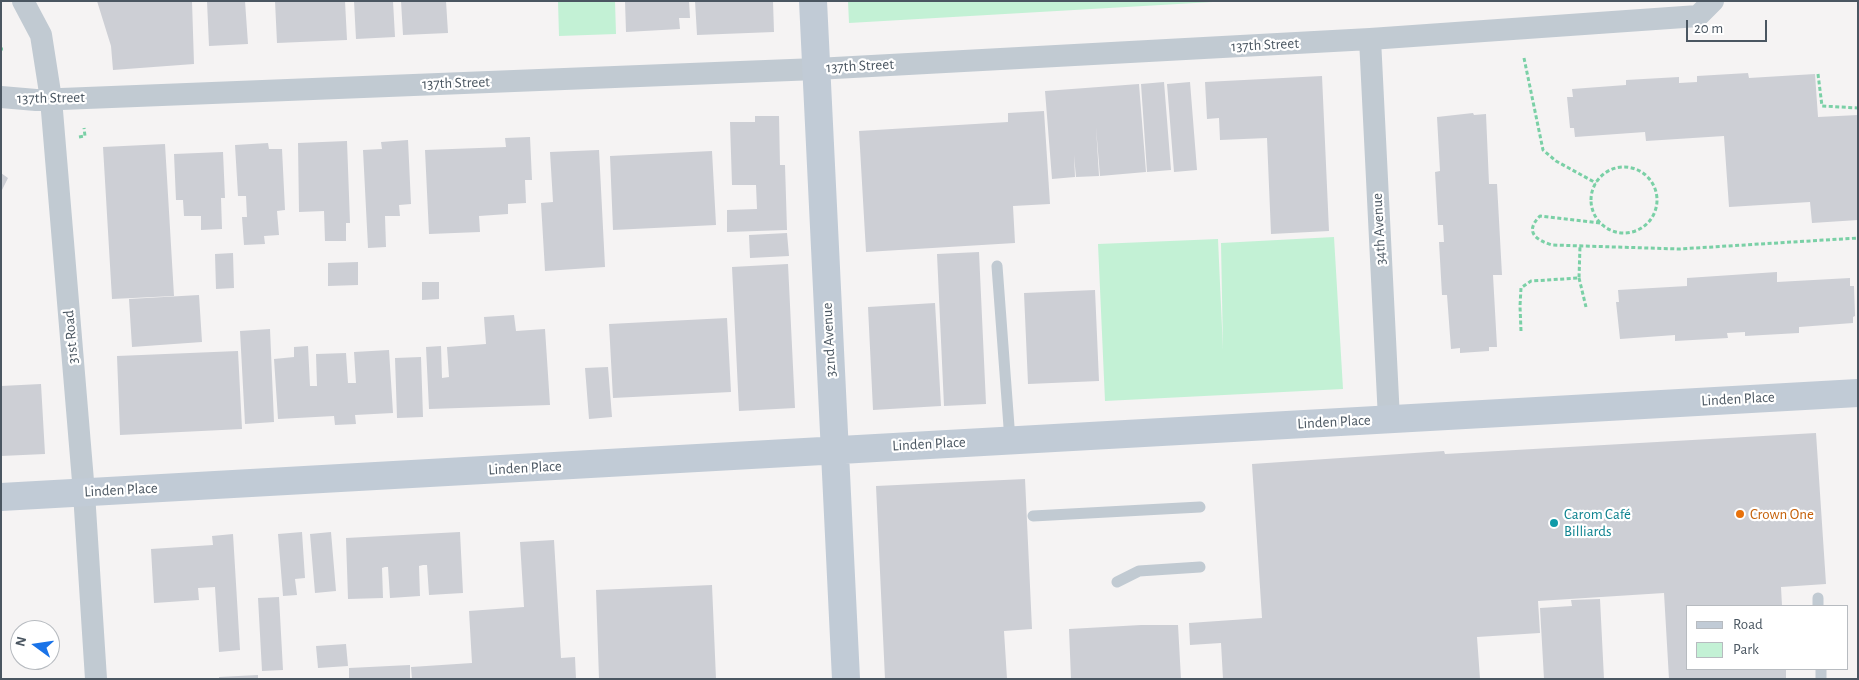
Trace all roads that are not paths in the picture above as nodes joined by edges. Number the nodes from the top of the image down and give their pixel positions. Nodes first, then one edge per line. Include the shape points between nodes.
1 (23, 1) edge
2 (812, 1) edge
3 (1713, 1) edge
4 (1370, 39) junction
5 (816, 69) junction
6 (1, 97) edge
7 (51, 99) junction
8 (997, 266) dead end
9 (1858, 393) edge
10 (1389, 419) junction
11 (1010, 440) junction
12 (834, 450) junction
13 (84, 492) junction
14 (1, 497) edge
15 (1200, 508) dead end
16 (1034, 516) dead end
17 (1200, 567) dead end
18 (1117, 582) dead end
19 (96, 679) edge
20 (846, 679) edge

1 - 7 street, 31st Road via 42,35
2 - 5 main road, 32nd Avenue
3 - 4 street, 137th Street via 1698,16
4 - 5 street, 137th Street
4 - 10 street, 34th Avenue
5 - 7 street, 137th Street
5 - 12 main road, 32nd Avenue
6 - 7 street, 137th Street
7 - 13 street, 31st Road
8 - 11 lane
9 - 10 main road, Linden Place
10 - 11 main road, Linden Place
11 - 12 main road, Linden Place
12 - 13 main road, Linden Place
12 - 20 main road, 32nd Avenue
13 - 14 main road, Linden Place
13 - 19 street, 31st Road
15 - 16 lane
17 - 18 lane via 1139,571

